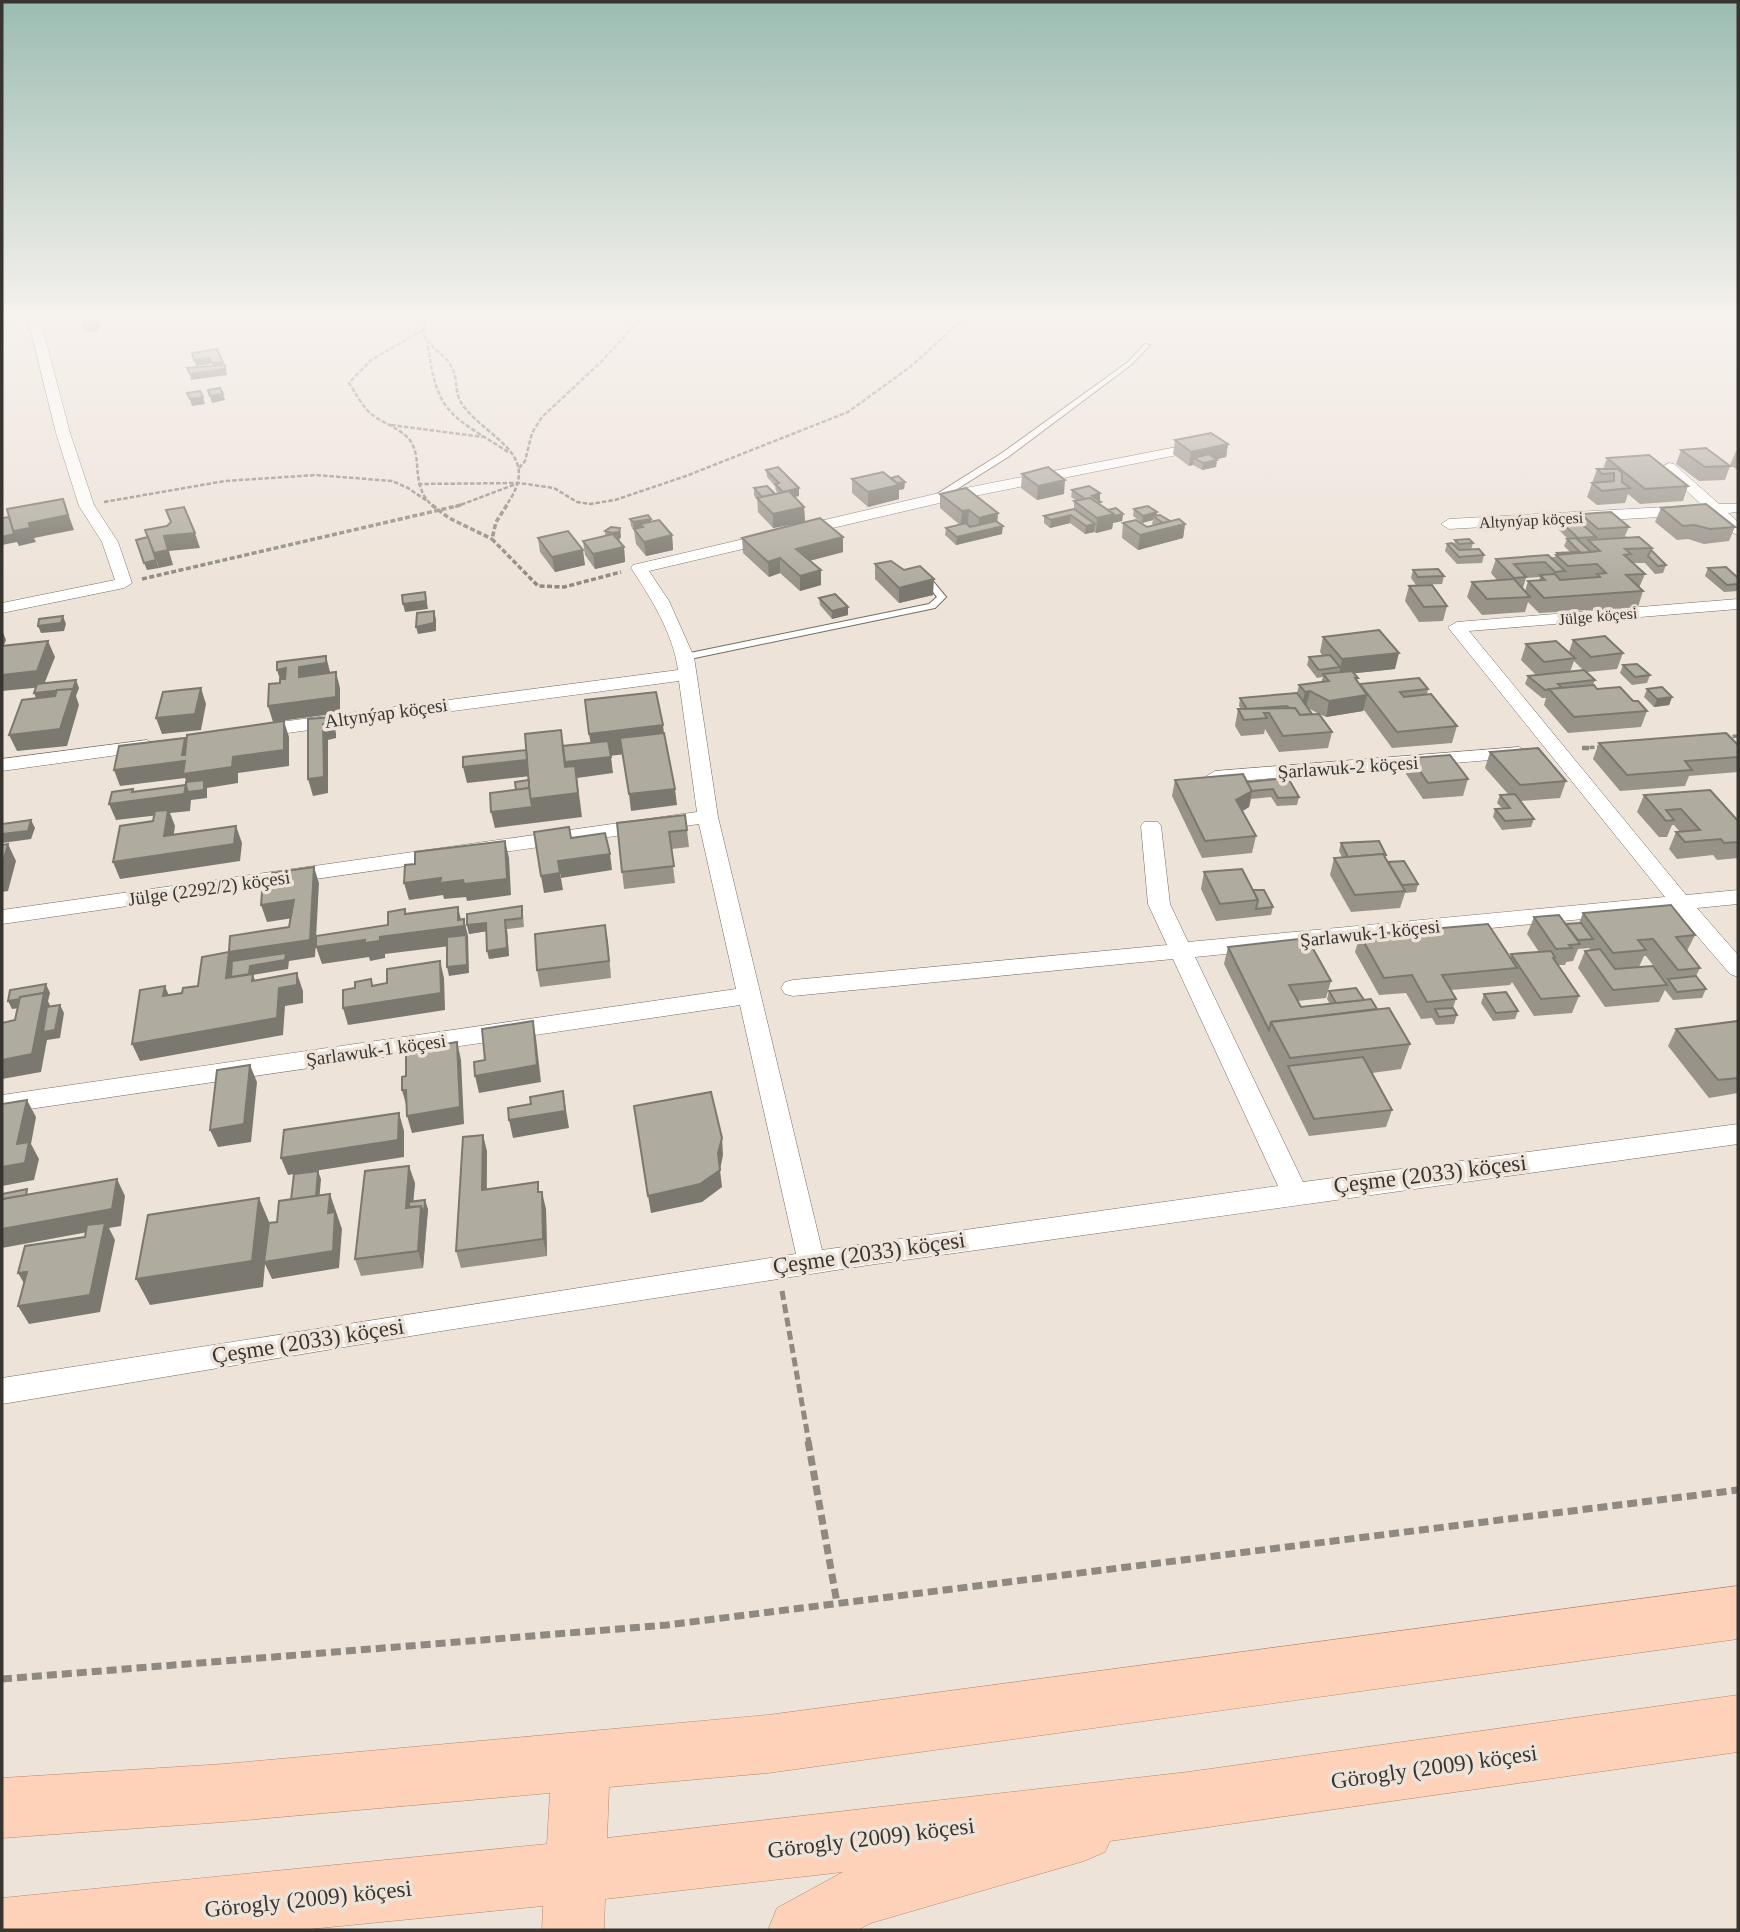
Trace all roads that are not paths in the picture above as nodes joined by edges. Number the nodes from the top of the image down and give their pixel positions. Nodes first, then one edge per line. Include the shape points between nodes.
1 (56, 405) edge
2 (1073, 405) edge
3 (1182, 450) edge
4 (1669, 467) edge
5 (935, 499) junction
6 (1738, 508) edge
7 (1715, 510) junction
8 (1449, 524) dead end
9 (1738, 530) edge
10 (639, 568) joint
11 (923, 576) edge
12 (1738, 604) edge
13 (2, 608) edge
14 (686, 665) junction
15 (241, 733) edge
16 (172, 743) edge
17 (1557, 751) junction
18 (2, 765) edge
19 (1210, 777) edge
20 (708, 817) junction
21 (1151, 826) dead end
22 (1738, 897) edge
23 (1680, 902) junction
24 (2, 917) edge
25 (1180, 952) junction
26 (1738, 969) edge
27 (793, 988) dead end
28 (751, 995) junction
29 (2, 1104) edge
30 (1738, 1134) edge
31 (1294, 1192) junction
32 (811, 1261) junction
33 (2, 1391) edge
34 (1738, 1612) edge
35 (1738, 1723) edge
36 (581, 1761) junction
37 (1188, 1802) junction
38 (2, 1808) edge
39 (576, 1872) junction
40 (2, 1929) edge
41 (573, 1930) edge
42 (799, 1930) edge

1 - 13 street via 87,506 124,583
2 - 5 lane
3 - 5 street
4 - 7 street
5 - 10 street
6 - 7 street, Altynýap köçesi
7 - 8 street, Altynýap köçesi
7 - 9 street
10 - 14 street via 677,633
11 - 14 lane via 942,597 932,606
12 - 17 street, Jülge köçesi via 1457,627
14 - 15 street, Altynýap köçesi
14 - 20 street
16 - 18 street
17 - 19 street, Şarlawuk-2 köçesi
17 - 23 street
20 - 24 street, Jülge (2292/2) köçesi
20 - 28 street
21 - 25 street via 1159,904
22 - 23 street, Şarlawuk-1 köçesi
23 - 25 street, Şarlawuk-1 köçesi
23 - 26 street
25 - 27 street, Şarlawuk-1 köçesi
25 - 31 street
28 - 29 street, Şarlawuk-1 köçesi
28 - 32 street
30 - 31 street, Çeşme (2033) köçesi
31 - 32 street, Çeşme (2033) köçesi
32 - 33 street, Çeşme (2033) köçesi
34 - 36 main road via 768,1744
35 - 37 main road, Görogly (2009) köçesi
36 - 38 main road
36 - 39 main road
37 - 39 main road, Görogly (2009) köçesi
37 - 42 main road via 858,1896
39 - 40 main road, Görogly (2009) köçesi
39 - 41 main road

